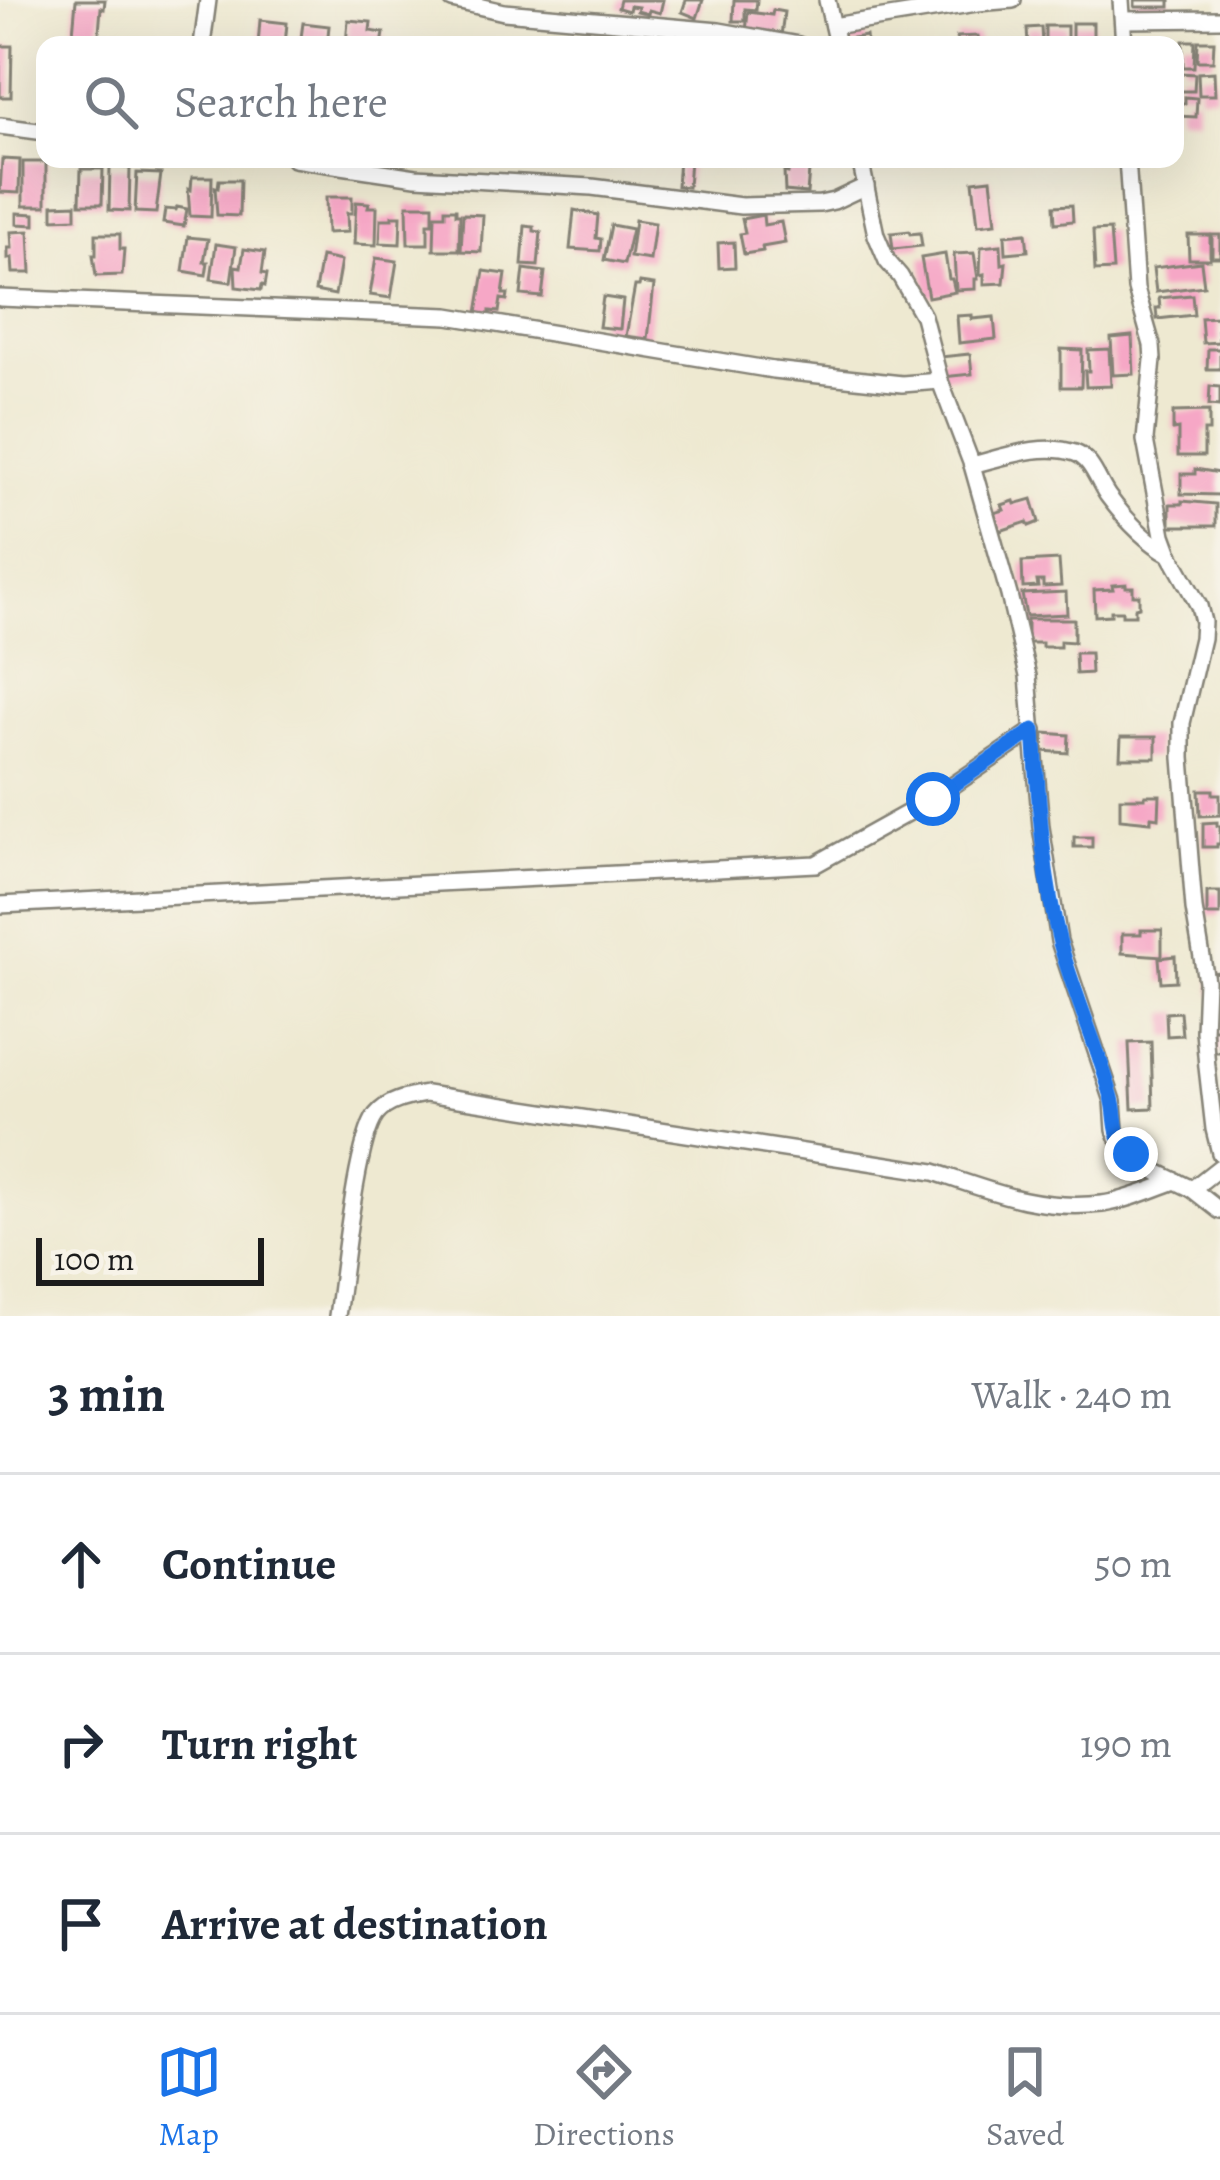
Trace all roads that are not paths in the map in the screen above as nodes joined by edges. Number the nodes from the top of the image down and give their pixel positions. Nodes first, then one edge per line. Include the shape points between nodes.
1 (208, 0) edge
2 (452, 0) edge
3 (827, 0) edge
4 (1013, 0) edge
5 (1121, 0) edge
6 (1124, 20) junction
7 (1220, 20) edge
8 (833, 26) junction
9 (203, 36) edge
10 (748, 36) edge
11 (835, 36) edge
12 (1124, 36) edge
13 (0, 126) edge
14 (36, 131) edge
15 (355, 168) edge
16 (862, 168) edge
17 (1128, 168) edge
18 (866, 186) junction
19 (0, 298) edge
20 (940, 381) junction
21 (972, 465) junction
22 (1170, 554) junction
23 (1034, 730) junction
24 (0, 905) edge
25 (1220, 1154) edge
26 (1220, 1167) edge
27 (1176, 1181) junction
28 (1192, 1189) junction
29 (1220, 1211) edge
30 (337, 1316) edge

1 - 9 street
2 - 10 street via 503,13
3 - 8 street
4 - 8 street
5 - 6 street
6 - 7 street
6 - 12 street
8 - 11 street
13 - 14 street
15 - 18 street via 741,206 820,204
16 - 18 street
17 - 22 street via 1136,289 1153,360 1145,440
18 - 20 street via 876,235 923,316
19 - 20 street via 448,316 773,370
20 - 21 street
21 - 22 street via 1038,450 1080,454 1150,544
21 - 23 street via 1028,676
22 - 25 street via 1203,622 1182,758
23 - 24 street via 816,864
23 - 27 street via 1060,941 1113,1101 1115,1130 1131,1154
26 - 28 street
27 - 28 street
27 - 30 street via 1106,1204 1046,1206 934,1172 426,1094 376,1114 364,1143
28 - 29 street

